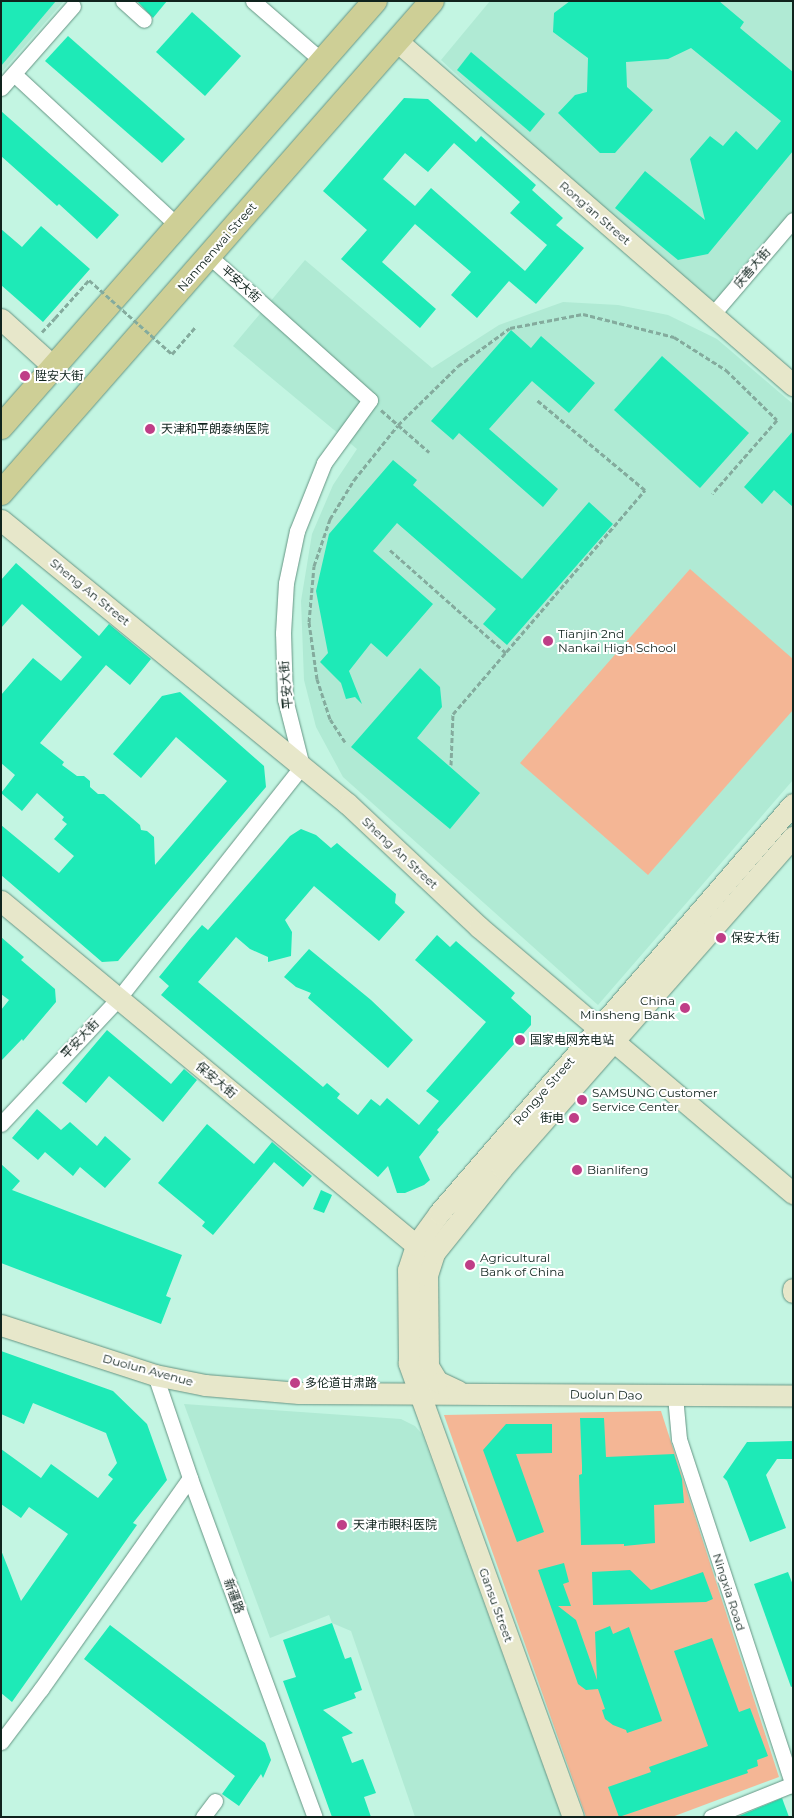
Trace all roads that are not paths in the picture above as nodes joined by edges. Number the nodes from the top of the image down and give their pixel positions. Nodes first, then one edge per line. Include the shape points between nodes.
1 (123, 1) edge
2 (253, 1) edge
3 (375, 1) edge
4 (432, 1) edge
5 (73, 6) dead end
6 (144, 20) dead end
7 (397, 41) junction
8 (322, 62) junction
9 (14, 74) junction
10 (1, 88) edge
11 (793, 220) edge
12 (178, 226) junction
13 (210, 257) junction
14 (712, 315) junction
15 (1, 319) edge
16 (54, 367) junction
17 (793, 385) edge
18 (1, 427) edge
19 (1, 492) edge
20 (1, 520) edge
21 (302, 766) junction
22 (793, 804) edge
23 (793, 836) edge
24 (1, 901) edge
25 (118, 998) junction
26 (606, 1034) junction
27 (1, 1124) edge
28 (793, 1193) edge
29 (425, 1249) junction
30 (1, 1325) edge
31 (155, 1375) junction
32 (420, 1392) junction
33 (463, 1393) junction
34 (675, 1396) junction
35 (793, 1396) edge
36 (190, 1478) junction
37 (1, 1742) edge
38 (793, 1785) edge
39 (215, 1800) dead end
40 (203, 1817) edge
41 (315, 1817) edge
42 (573, 1817) edge
43 (711, 1817) edge

1 - 6 street
2 - 8 street
3 - 8 main road
4 - 7 main road, Nanmenwai Street
5 - 9 street
7 - 13 main road, Nanmenwai Street
7 - 14 street, Rong'an Street
8 - 12 main road
9 - 10 street
9 - 12 street
11 - 14 street, 庆善大街
12 - 16 main road
13 - 19 main road, Nanmenwai Street
13 - 21 street, 平安大街 via 370,400 324,463 297,531 286,583 283,633 285,700
14 - 17 street, Rong'an Street
15 - 16 street
16 - 18 main road
20 - 21 street, Sheng An Street
21 - 25 street, 平安大街
21 - 26 street, Sheng An Street via 348,804 479,927
22 - 26 street, Rongye Street
23 - 26 street, Rongye Street
24 - 25 street, 保安大街
25 - 27 street, 平安大街
25 - 29 street, 保安大街
26 - 28 street, Sheng An Street
26 - 29 street, Rongye Street via 502,1168
29 - 32 street, Rongye Street via 408,1270 409,1363
29 - 33 street, Rongye Street via 428,1366 437,1381
30 - 31 street, Duolun Avenue
31 - 32 street, Duolun Avenue via 205,1385 300,1393
31 - 36 street, 新疆路
32 - 33 street, Duolun Dao
32 - 42 street, Gansu Street
33 - 34 street, Duolun Dao
34 - 35 street, Duolun Dao
34 - 38 street, Ningxia Road via 679,1439
36 - 37 street
36 - 41 street, 新疆路
38 - 43 street
39 - 40 street

